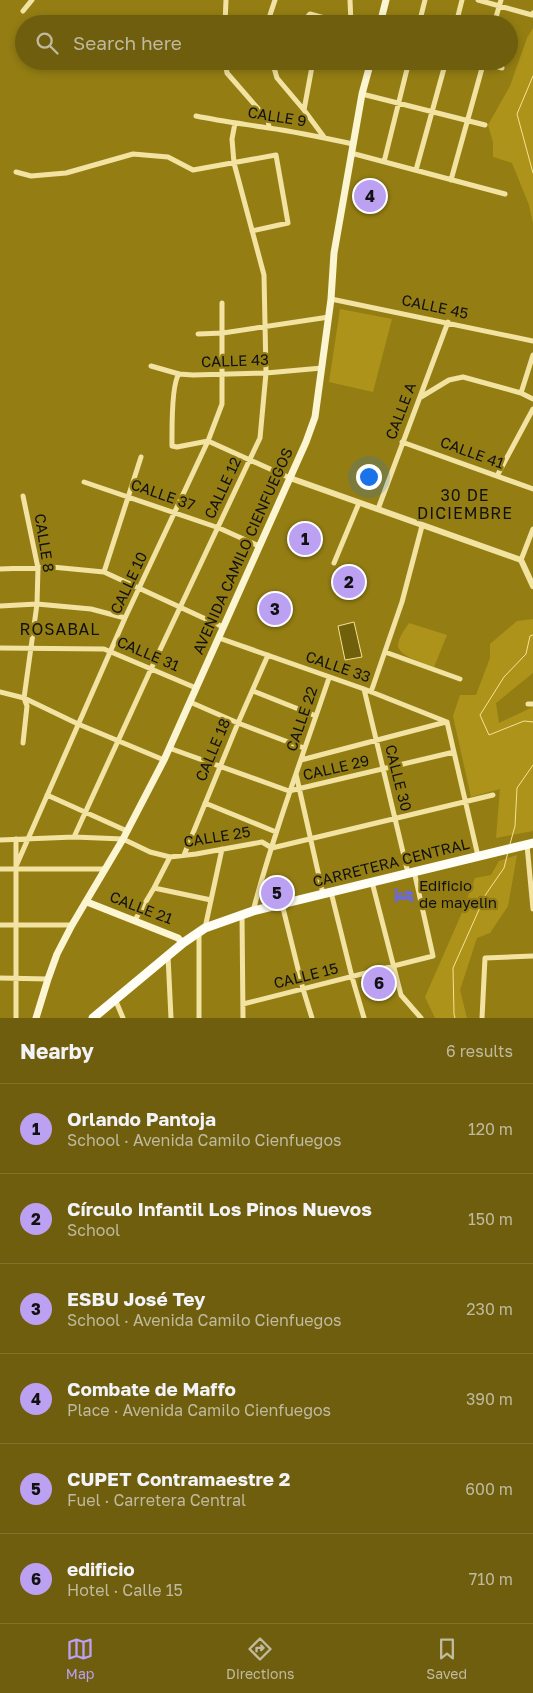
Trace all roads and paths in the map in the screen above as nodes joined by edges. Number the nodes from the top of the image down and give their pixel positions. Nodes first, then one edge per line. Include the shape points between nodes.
1 (32, 0) edge
2 (226, 0) edge
3 (275, 0) edge
4 (350, 0) edge
5 (386, 0) edge
6 (425, 0) edge
7 (462, 0) edge
8 (478, 0) edge
9 (500, 3) edge
10 (22, 11) dead end
11 (533, 14) edge
12 (225, 15) edge
13 (270, 15) edge
14 (351, 15) edge
15 (382, 15) edge
16 (421, 15) edge
17 (458, 15) edge
18 (227, 70) edge
19 (274, 70) edge
20 (311, 70) edge
21 (369, 70) edge
22 (407, 70) edge
23 (443, 70) edge
24 (480, 70) edge
25 (362, 94) junction
26 (399, 102) junction
27 (304, 110) junction
28 (432, 111) junction
29 (196, 116) dead end
30 (467, 120) junction
31 (235, 123) junction
32 (485, 125) dead end
33 (269, 127) junction
34 (325, 138) junction
35 (353, 144) junction
36 (351, 153) junction
37 (384, 162) junction
38 (234, 163) junction
39 (416, 170) junction
40 (16, 172) dead end
41 (451, 180) junction
42 (505, 194) dead end
43 (252, 232) junction
44 (331, 299) junction
45 (222, 303) dead end
46 (329, 317) junction
47 (448, 322) junction
48 (265, 327) junction
49 (223, 333) junction
50 (198, 334) dead end
51 (533, 341) edge
52 (533, 354) edge
53 (151, 366) dead end
54 (322, 368) junction
55 (266, 372) junction
56 (180, 374) junction
57 (223, 374) junction
58 (521, 393) junction
59 (421, 397) junction
60 (533, 399) edge
61 (533, 409) edge
62 (208, 441) junction
63 (402, 442) junction
64 (141, 456) dead end
65 (250, 459) junction
66 (497, 476) junction
67 (290, 478) junction
68 (84, 482) dead end
69 (533, 488) edge
70 (23, 496) dead end
71 (128, 496) junction
72 (359, 502) junction
73 (378, 509) junction
74 (176, 512) junction
75 (422, 526) junction
76 (219, 528) junction
77 (533, 529) edge
78 (260, 546) junction
79 (521, 560) junction
80 (334, 563) dead end
81 (38, 568) junction
82 (0, 569) edge
83 (104, 572) junction
84 (533, 586) edge
85 (140, 588) junction
86 (37, 604) junction
87 (0, 606) edge
88 (181, 606) junction
89 (126, 618) junction
90 (223, 627) junction
91 (219, 638) junction
92 (0, 648) edge
93 (31, 648) junction
94 (111, 652) junction
95 (385, 652) junction
96 (268, 655) junction
97 (151, 669) junction
98 (329, 678) junction
99 (460, 679) dead end
100 (196, 688) junction
101 (364, 689) junction
102 (253, 691) junction
103 (0, 692) edge
104 (372, 692) junction
105 (24, 698) junction
106 (190, 702) junction
107 (316, 716) junction
108 (447, 722) junction
109 (238, 723) junction
110 (78, 724) junction
111 (376, 739) junction
112 (119, 740) junction
113 (23, 743) dead end
114 (170, 748) junction
115 (304, 748) junction
116 (454, 752) junction
117 (164, 760) junction
118 (301, 760) junction
119 (220, 767) junction
120 (383, 770) junction
121 (296, 773) junction
122 (300, 790) junction
123 (290, 791) junction
124 (47, 795) junction
125 (493, 795) dead end
126 (465, 802) junction
127 (205, 803) junction
128 (86, 812) junction
129 (395, 818) junction
130 (276, 832) junction
131 (125, 835) junction
132 (74, 837) junction
133 (311, 838) junction
134 (16, 839) junction
135 (27, 839) junction
136 (0, 840) edge
137 (527, 845) edge
138 (272, 848) junction
139 (222, 849) junction
140 (184, 855) junction
141 (170, 856) junction
142 (478, 856) junction
143 (16, 866) junction
144 (0, 869) edge
145 (105, 869) junction
146 (411, 872) junction
147 (372, 882) junction
148 (154, 888) junction
149 (327, 893) junction
150 (211, 900) junction
151 (87, 902) junction
152 (282, 904) junction
153 (533, 909) edge
154 (253, 911) junction
155 (242, 914) junction
156 (135, 920) junction
157 (16, 924) junction
158 (0, 925) edge
159 (72, 925) junction
160 (202, 930) junction
161 (183, 943) junction
162 (168, 956) junction
163 (433, 956) joint
164 (533, 956) edge
165 (393, 967) junction
166 (352, 977) junction
167 (0, 978) edge
168 (15, 978) junction
169 (48, 979) junction
170 (303, 989) junction
171 (115, 999) junction
172 (243, 1004) junction
173 (16, 1018) edge
174 (36, 1018) edge
175 (93, 1018) edge
176 (123, 1018) edge
177 (171, 1018) edge
178 (199, 1018) edge
179 (243, 1018) edge
180 (312, 1018) edge
181 (364, 1018) edge
182 (421, 1018) edge
183 (482, 1018) edge

1 - 10 street
2 - 12 street
3 - 13 street
4 - 14 street
5 - 15 main road
6 - 16 street
7 - 17 street
8 - 9 street
9 - 11 street
18 - 33 street via 268,120
19 - 27 street via 276,78
20 - 27 street
21 - 25 main road, AVENIDA CAMILO CIENFUEGOS
22 - 26 street
23 - 28 street
24 - 30 street
25 - 26 street
25 - 35 main road, AVENIDA CAMILO CIENFUEGOS
26 - 28 street
26 - 37 street
27 - 34 street
28 - 30 street
28 - 39 street
29 - 31 street, CALLE 9
30 - 32 street
30 - 41 street
31 - 33 street, CALLE 9
31 - 38 street, CALLE 12 via 232,140
33 - 34 street, CALLE 9
34 - 35 street, CALLE 9
35 - 36 main road, AVENIDA CAMILO CIENFUEGOS
36 - 37 street
36 - 44 main road, AVENIDA CAMILO CIENFUEGOS via 334,253
37 - 39 street
38 - 40 street via 193,170 168,157 133,154 66,174 31,176
38 - 43 street, CALLE 12
38 - 43 street via 276,155 288,222
39 - 41 street
41 - 42 street
43 - 48 street, CALLE 12 via 264,275
44 - 46 main road, AVENIDA CAMILO CIENFUEGOS
44 - 47 street, CALLE 45
45 - 49 street, CALLE 10
46 - 48 street
46 - 54 main road, AVENIDA CAMILO CIENFUEGOS
47 - 51 street, CALLE 45
47 - 59 street, CALLE A
48 - 49 street
48 - 55 street, CALLE 12
49 - 50 street
49 - 57 street, CALLE 10
52 - 58 street
53 - 56 street, CALLE 43
54 - 55 street, CALLE 43
54 - 67 main road, AVENIDA CAMILO CIENFUEGOS via 314,417
55 - 57 street, CALLE 43
55 - 65 street, CALLE 12 via 260,438
56 - 57 street, CALLE 43
56 - 62 street via 174,392 172,446
57 - 62 street, CALLE 10 via 222,404
58 - 59 street via 463,377 449,380
58 - 60 street
59 - 63 street, CALLE A
61 - 66 street
62 - 65 street
62 - 74 street, CALLE 10
63 - 66 street, CALLE 41
63 - 73 street, CALLE A
64 - 71 street
65 - 67 street
65 - 76 street, CALLE 12
66 - 69 street, CALLE 41
67 - 72 street
67 - 78 main road, AVENIDA CAMILO CIENFUEGOS
68 - 71 street, CALLE 37
70 - 81 street, CALLE 8
71 - 74 street, CALLE 37
71 - 83 street
72 - 73 street
72 - 80 street
73 - 75 street
74 - 76 street, CALLE 37
74 - 85 street, CALLE 10
75 - 79 street
75 - 95 street
76 - 78 street, CALLE 37
76 - 88 street, CALLE 12
77 - 79 street
78 - 90 main road, AVENIDA CAMILO CIENFUEGOS
79 - 84 street
81 - 82 street
81 - 83 street
81 - 86 street, CALLE 8
83 - 85 street
85 - 88 street
85 - 89 street, CALLE 10
86 - 87 street
86 - 89 street via 91,609
86 - 93 street, CALLE 8
88 - 90 street
88 - 97 street, CALLE 12
89 - 94 street, CALLE 10
90 - 91 main road, AVENIDA CAMILO CIENFUEGOS
91 - 96 street, CALLE 33
91 - 100 main road, AVENIDA CAMILO CIENFUEGOS
92 - 93 street, CALLE 31
93 - 94 street, CALLE 31 via 104,649
93 - 105 street, CALLE 8
94 - 97 street, CALLE 31
94 - 110 street, CALLE 10
95 - 99 street
95 - 104 street
96 - 98 street, CALLE 33
96 - 102 street, CALLE 18
97 - 100 street, CALLE 31
97 - 112 street, CALLE 12
98 - 101 street, CALLE 33
98 - 107 street, CALLE 22
100 - 106 main road, AVENIDA CAMILO CIENFUEGOS
101 - 104 street, CALLE 33
101 - 111 street, CALLE 30
102 - 107 street
102 - 109 street, CALLE 18
103 - 105 street
104 - 108 street, CALLE 33
105 - 110 street
105 - 113 street, CALLE 8 via 27,706
106 - 109 street
106 - 114 main road, AVENIDA CAMILO CIENFUEGOS
107 - 115 street, CALLE 22
108 - 111 street
108 - 116 street
109 - 115 street
109 - 119 street, CALLE 18
110 - 112 street
110 - 124 street, CALLE 10
111 - 118 street
111 - 120 street, CALLE 30
112 - 117 street
112 - 128 street, CALLE 12
114 - 117 main road, AVENIDA CAMILO CIENFUEGOS
114 - 119 street, CALLE 29
115 - 118 street, CALLE 22
116 - 120 street, CALLE 29
116 - 126 street
117 - 131 main road, AVENIDA CAMILO CIENFUEGOS
118 - 121 street, CALLE 22
119 - 123 street, CALLE 29
119 - 127 street, CALLE 18
120 - 122 street, CALLE 29
120 - 129 street, CALLE 30
121 - 122 street
121 - 123 street, CALLE 22
122 - 123 street, CALLE 29
122 - 133 street
123 - 130 street, CALLE 22
124 - 128 street
124 - 135 street, CALLE 10
125 - 126 street, CALLE 25
126 - 129 street, CALLE 25
126 - 142 street
127 - 130 street
127 - 140 street, CALLE 18
128 - 131 street
128 - 132 street, CALLE 12
129 - 133 street, CALLE 25
129 - 146 street, CALLE 30
130 - 138 street, CALLE 22
131 - 132 street, CALLE 25
131 - 141 street, CALLE 25 via 150,852
131 - 145 main road, AVENIDA CAMILO CIENFUEGOS
132 - 135 street, CALLE 25
133 - 138 street, CALLE 25
133 - 149 street
134 - 135 street, CALLE 25
134 - 136 street, CALLE 25
134 - 143 street
135 - 143 street, CALLE 10
137 - 142 highway, CARRETERA CENTRAL
137 - 153 street
138 - 139 street, CALLE 25 via 262,842
138 - 154 street, CALLE 22
139 - 140 street, CALLE 25
139 - 150 street
140 - 141 street, CALLE 25
141 - 148 street
142 - 146 highway, CARRETERA CENTRAL
143 - 144 street
143 - 145 street
143 - 157 street
145 - 151 main road, AVENIDA CAMILO CIENFUEGOS
146 - 147 highway, CARRETERA CENTRAL
146 - 163 street, CALLE 30
147 - 149 highway, CARRETERA CENTRAL
147 - 165 street
148 - 150 street
148 - 156 street
149 - 152 highway, CARRETERA CENTRAL
149 - 166 street
150 - 160 street
151 - 156 main road, CALLE 21
151 - 159 main road, AVENIDA CAMILO CIENFUEGOS
152 - 154 highway, CARRETERA CENTRAL
152 - 170 street
154 - 155 highway, CARRETERA CENTRAL
155 - 160 highway, CARRETERA CENTRAL
155 - 172 street
156 - 161 main road, CALLE 21
157 - 158 street
157 - 159 street
157 - 168 street
159 - 169 main road, AVENIDA CAMILO CIENFUEGOS
160 - 161 highway, CARRETERA CENTRAL
160 - 178 street
161 - 162 highway, CARRETERA CENTRAL
162 - 171 highway, CARRETERA CENTRAL
162 - 177 street
163 - 165 street, CALLE 15
164 - 183 street via 485,958
165 - 166 street, CALLE 15
165 - 182 street via 400,995
166 - 170 street, CALLE 15
166 - 181 street
167 - 168 street
168 - 169 street
168 - 173 street
169 - 174 main road, AVENIDA CAMILO CIENFUEGOS
170 - 172 street, CALLE 15
170 - 180 street
171 - 175 highway, CARRETERA CENTRAL
171 - 176 street
172 - 179 street

